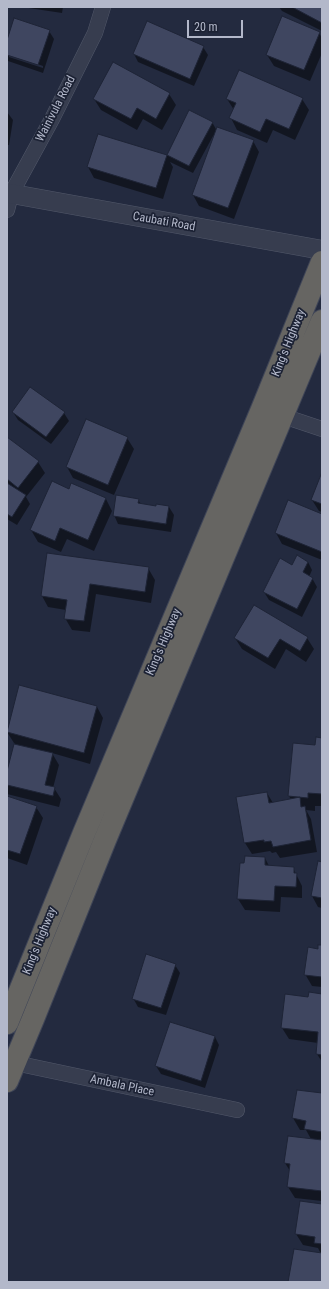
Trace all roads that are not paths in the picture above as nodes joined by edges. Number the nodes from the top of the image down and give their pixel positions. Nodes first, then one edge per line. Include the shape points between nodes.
1 (103, 7) edge
2 (8, 199) edge
3 (322, 250) edge
4 (322, 262) edge
5 (322, 321) edge
6 (263, 407) junction
7 (283, 416) junction
8 (322, 429) edge
9 (7, 1023) edge
10 (10, 1068) edge
11 (237, 1110) dead end

1 - 2 street, Wainivula Road via 95,33
2 - 3 street, Caubati Road
4 - 6 highway, King's Highway
5 - 7 highway, King's Highway
6 - 7 street
6 - 9 highway, King's Highway
7 - 8 street
7 - 10 highway, King's Highway
10 - 11 street, Ambala Place

